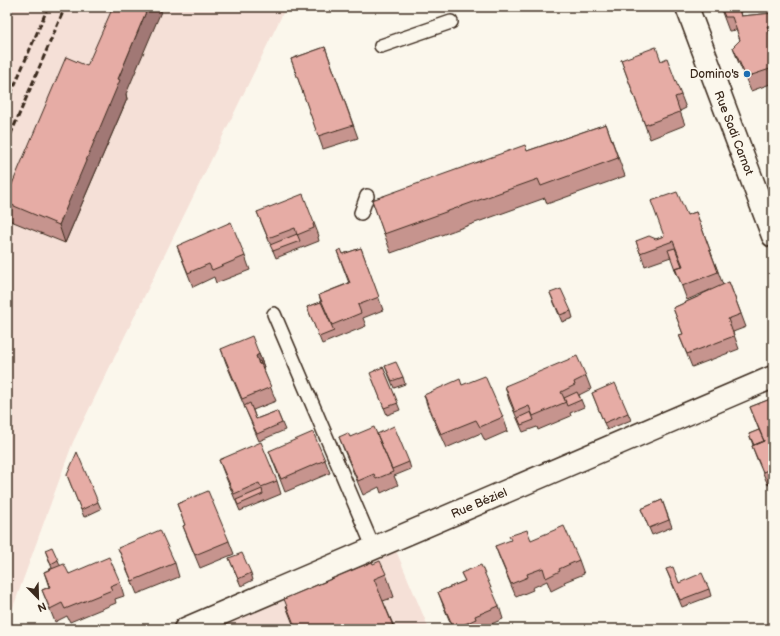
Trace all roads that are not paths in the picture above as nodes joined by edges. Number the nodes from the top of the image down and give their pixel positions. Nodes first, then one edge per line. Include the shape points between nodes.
1 (687, 7) edge
2 (451, 22) dead end
3 (381, 46) dead end
4 (367, 196) dead end
5 (361, 213) dead end
6 (773, 236) edge
7 (274, 314) dead end
8 (773, 377) edge
9 (374, 549) junction
10 (185, 629) edge

1 - 6 street, Rue Sadi Carnot
2 - 3 lane
4 - 5 lane
7 - 9 lane
8 - 9 street, Rue Béziel
9 - 10 street, Rue Béziel

